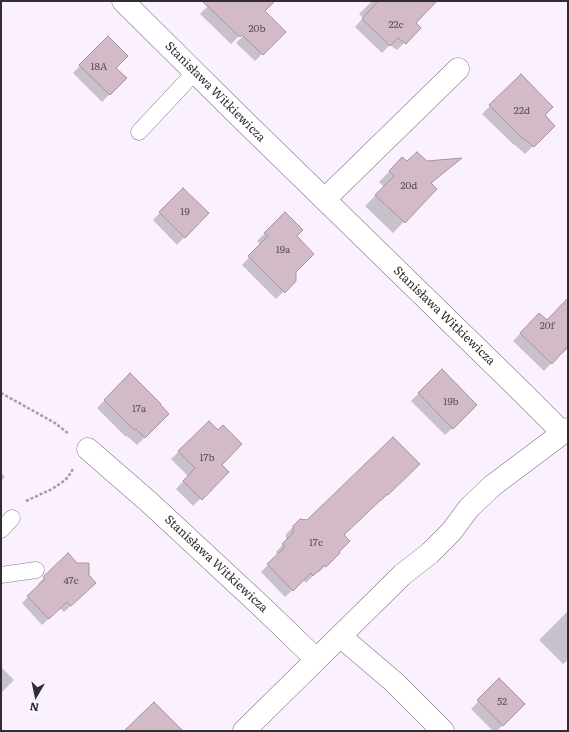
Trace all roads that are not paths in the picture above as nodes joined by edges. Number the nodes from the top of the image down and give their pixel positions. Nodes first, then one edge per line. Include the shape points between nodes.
1 (123, 1) edge
2 (458, 69) dead end
3 (195, 72) junction
4 (138, 132) dead end
5 (324, 199) junction
6 (565, 431) edge
7 (82, 457) road end
8 (12, 518) road end
9 (1, 530) edge
10 (36, 570) dead end
11 (1, 575) edge
12 (340, 636) junction
13 (316, 659) junction
14 (244, 731) edge
15 (443, 731) edge

1 - 3 street, Stanisława Witkiewicza
2 - 5 street
3 - 4 lane
3 - 5 street, Stanisława Witkiewicza
5 - 6 street, Stanisława Witkiewicza
6 - 12 street, Stanisława Witkiewicza via 492,486 430,553 402,575
7 - 13 street, Stanisława Witkiewicza via 150,503
8 - 9 lane
10 - 11 lane
12 - 13 street, Stanisława Witkiewicza
12 - 15 street via 394,682
13 - 14 street

